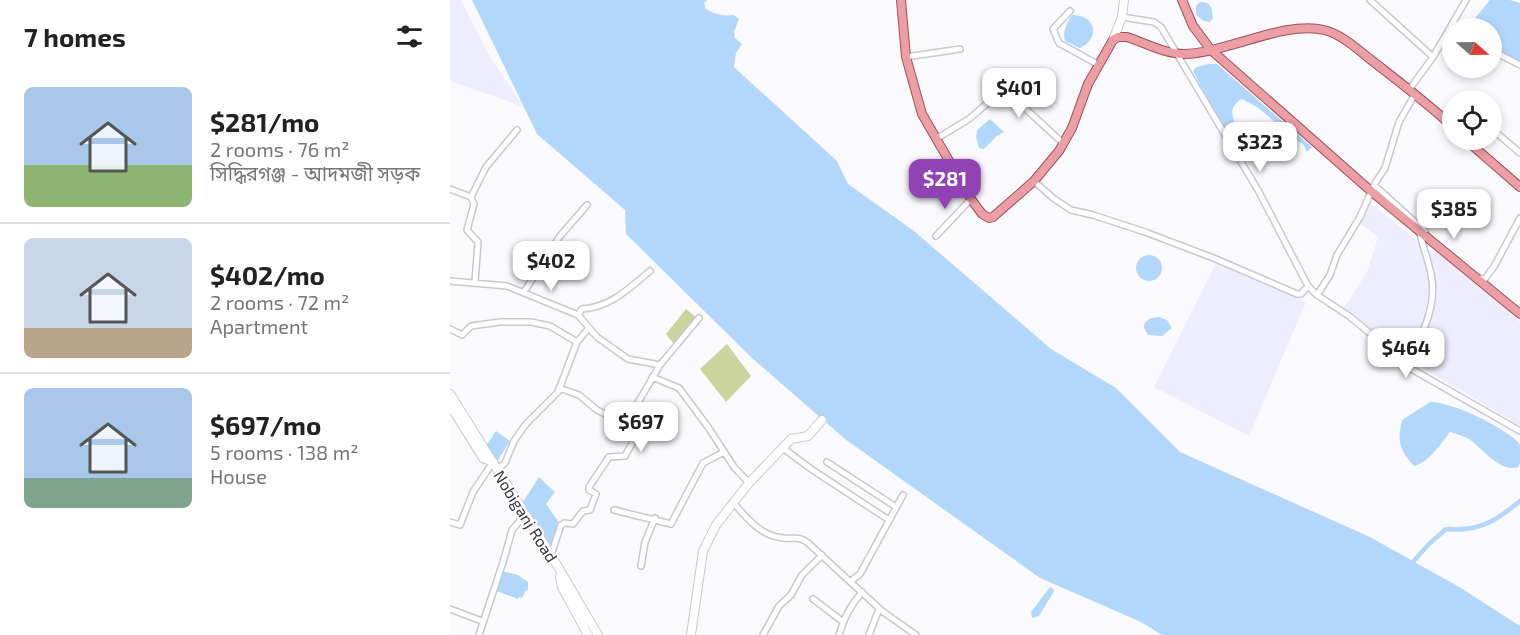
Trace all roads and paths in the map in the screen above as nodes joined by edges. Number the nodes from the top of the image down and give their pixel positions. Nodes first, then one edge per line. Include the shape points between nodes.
1 (901, 0) edge
2 (1124, 0) edge
3 (1182, 0) edge
4 (1370, 0) edge
5 (1466, 0) edge
6 (1070, 11) dead end
7 (1122, 17) junction
8 (1457, 18) edge
9 (1113, 40) junction
10 (1442, 43) edge
11 (960, 50) dead end
12 (1211, 50) junction
13 (1176, 53) junction
14 (1502, 56) edge
15 (906, 57) junction
16 (1433, 57) junction
17 (1099, 65) junction
18 (1520, 66) edge
19 (1412, 92) junction
20 (1442, 118) edge
21 (517, 130) dead end
22 (1502, 137) edge
23 (935, 140) junction
24 (1064, 144) junction
25 (1477, 150) edge
26 (1520, 153) edge
27 (1034, 181) junction
28 (1520, 187) edge
29 (450, 189) edge
30 (1373, 189) junction
31 (471, 196) junction
32 (971, 199) junction
33 (587, 205) dead end
34 (1520, 218) edge
35 (1420, 230) junction
36 (936, 236) dead end
37 (650, 271) dead end
38 (450, 280) edge
39 (475, 282) junction
40 (1308, 286) junction
41 (524, 292) junction
42 (1317, 295) junction
43 (1520, 314) edge
44 (578, 315) junction
45 (699, 318) dead end
46 (450, 329) edge
47 (588, 329) junction
48 (577, 342) junction
49 (660, 365) junction
50 (1408, 367) junction
51 (652, 377) junction
52 (559, 388) junction
53 (450, 394) edge
54 (450, 405) edge
55 (630, 416) junction
56 (822, 420) dead end
57 (1520, 431) edge
58 (783, 448) junction
59 (724, 452) junction
60 (827, 462) dead end
61 (495, 465) junction
62 (749, 483) junction
63 (903, 495) dead end
64 (733, 502) junction
65 (896, 507) junction
66 (614, 510) dead end
67 (525, 515) junction
68 (655, 518) junction
69 (889, 520) junction
70 (450, 522) edge
71 (551, 555) junction
72 (822, 555) junction
73 (641, 566) dead end
74 (560, 571) junction
75 (851, 581) junction
76 (862, 592) junction
77 (813, 599) dead end
78 (450, 609) edge
79 (879, 609) junction
80 (482, 621) junction
81 (842, 621) junction
82 (479, 635) edge
83 (588, 635) edge
84 (598, 635) edge
85 (691, 635) edge
86 (764, 635) edge
87 (839, 635) edge
88 (869, 635) edge
89 (916, 635) edge

1 - 15 main road
2 - 7 main road
3 - 12 main road via 1192,26
4 - 16 street
5 - 8 street
6 - 17 street via 1053,29 1059,43
7 - 9 main road
7 - 13 street via 1157,24
9 - 13 main road via 1127,37
9 - 17 main road
10 - 16 street
11 - 15 street
12 - 13 main road
12 - 19 main road via 1299,28 1318,29 1337,35
12 - 30 main road
13 - 40 street via 1259,192
14 - 18 street
15 - 23 main road via 922,114
16 - 19 street
17 - 24 main road
19 - 20 main road
19 - 30 street via 1385,168
21 - 31 street via 486,167
22 - 26 street
23 - 24 street via 969,119 1004,89
23 - 32 main road
24 - 27 main road
25 - 28 main road
27 - 32 main road via 993,217 982,214
27 - 40 street via 1071,210 1145,232 1297,294
29 - 31 street
30 - 34 street via 1482,280 1495,265
30 - 35 main road
30 - 42 street
31 - 39 street via 474,204 467,231 478,242
32 - 36 street
33 - 41 street via 555,242
35 - 43 main road
35 - 50 street via 1431,272 1431,310
37 - 44 street via 618,297 597,308 582,309
38 - 39 street
39 - 41 street
40 - 42 street
41 - 44 street
42 - 50 street via 1371,334 1383,356
44 - 47 street
45 - 49 street
46 - 48 street via 462,335 471,326 531,322 550,326
47 - 48 street
47 - 49 street via 628,359
48 - 52 street
49 - 51 street
50 - 57 street
51 - 55 street
51 - 59 street via 679,388
52 - 55 street via 579,395 607,415
52 - 61 street via 526,424 505,463
53 - 61 main road, Nobiganj Road
54 - 61 main road, Nobiganj Road via 483,458
55 - 71 street via 636,430 627,454 609,457 589,487 596,494 590,510 583,511 573,524 561,525
56 - 58 main road via 808,436 793,438
58 - 62 main road
58 - 69 street
59 - 62 street
59 - 68 street via 703,463 671,524
60 - 65 street
61 - 67 main road, Nobiganj Road
61 - 70 street via 473,492 460,525
62 - 64 main road
63 - 65 street
64 - 72 street via 757,528 783,538 799,537
64 - 85 main road via 716,525 704,552
65 - 69 street
66 - 68 street
67 - 71 main road, Nobiganj Road
67 - 80 street via 512,530
68 - 73 street
69 - 75 street via 860,574
71 - 74 main road, Nobiganj Road
72 - 75 street
72 - 86 street via 779,606
74 - 83 main road, Nobiganj Road via 562,587
74 - 84 main road, Nobiganj Road
75 - 76 street
76 - 79 street
76 - 81 street
77 - 81 street
78 - 80 street
79 - 88 street
79 - 89 street
80 - 82 street
81 - 87 street

